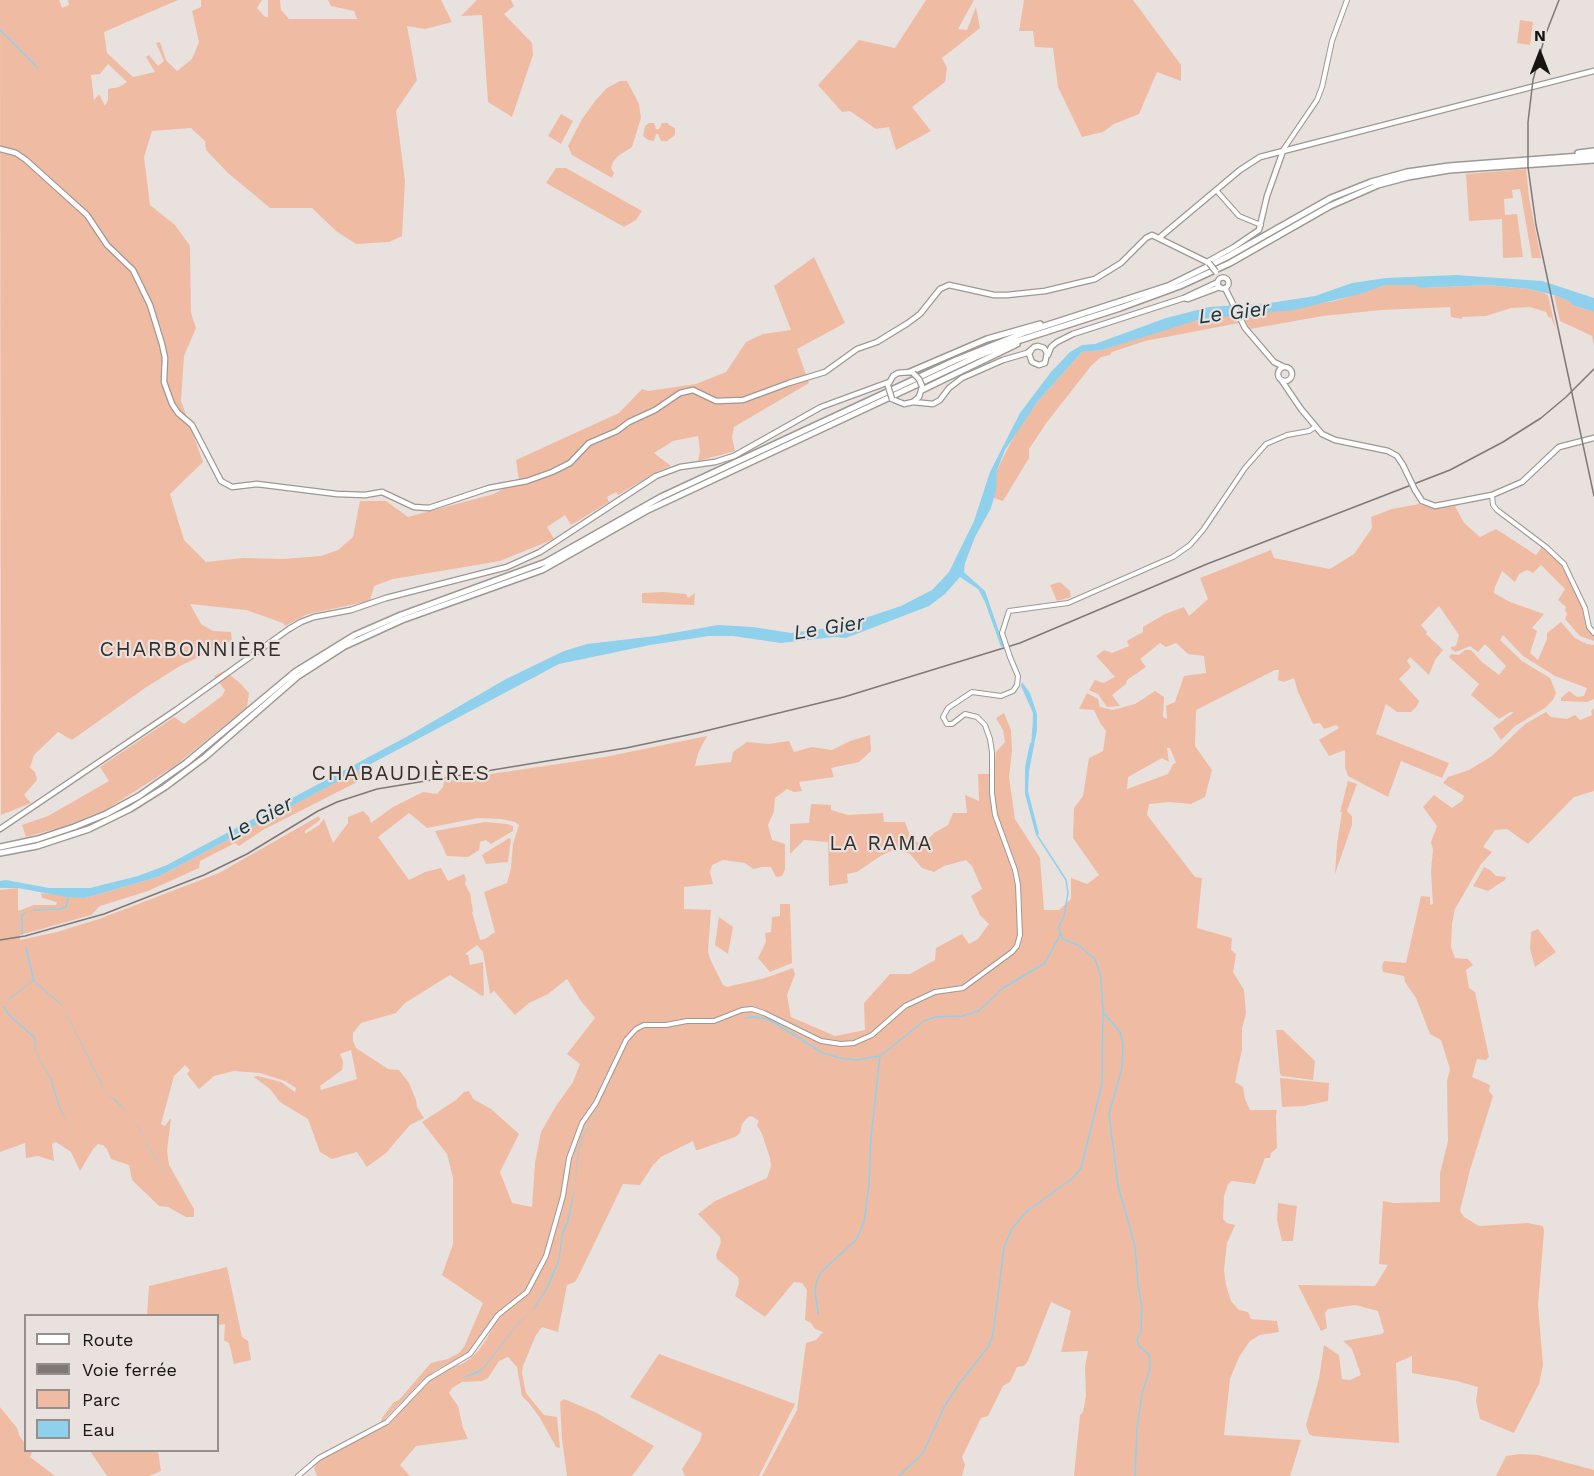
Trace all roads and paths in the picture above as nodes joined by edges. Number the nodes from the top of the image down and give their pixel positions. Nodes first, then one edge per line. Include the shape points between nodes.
1 (1347, 0) edge
2 (1594, 71) edge
3 (0, 148) edge
4 (1283, 151) junction
5 (1594, 153) edge
6 (1594, 162) edge
7 (1216, 190) junction
8 (1262, 225) junction
9 (1159, 238) junction
10 (1208, 263) junction
11 (1218, 279) junction
12 (1208, 286) junction
13 (1184, 298) junction
14 (1061, 321) junction
15 (1043, 332) junction
16 (1051, 347) junction
17 (1044, 348) junction
18 (1032, 349) junction
19 (1048, 355) junction
20 (1017, 356) junction
21 (1030, 360) junction
22 (1274, 362) junction
23 (1284, 367) junction
24 (912, 373) junction
25 (1278, 373) junction
26 (1289, 380) junction
27 (1282, 381) junction
28 (887, 387) junction
29 (874, 389) junction
30 (921, 390) junction
31 (1291, 395) junction
32 (913, 402) junction
33 (927, 404) junction
34 (1315, 427) junction
35 (1594, 438) edge
36 (1492, 495) junction
37 (1594, 633) edge
38 (0, 829) edge
39 (0, 847) edge
40 (0, 854) edge
41 (298, 1476) edge

1 - 4 street via 1317,100
2 - 4 main road
3 - 9 main road via 26,160 87,215 106,245 133,270 150,305 162,344 164,382 172,404 192,425 221,482 232,487 257,484 337,494 382,492 414,507 429,508 552,472 570,463 589,443 680,393 693,390 716,401 737,400 825,372 857,349 908,323 940,289 949,285 994,295 1045,291 1095,279 1121,263 1146,238
4 - 7 main road via 1250,162
4 - 8 main road via 1267,196
5 - 14 highway via 1427,169 1371,182 1331,198 1195,273
6 - 15 highway via 1427,173 1378,185 1330,206 1230,263 1180,286
7 - 8 street via 1239,216
7 - 9 main road
8 - 10 main road via 1255,234
9 - 10 main road
10 - 11 main road, bridge
11 - 12 main road
11 - 12 main road via 1213,278
11 - 13 main road
11 - 22 main road via 1242,323
12 - 13 main road
13 - 16 main road via 1073,334
14 - 24 highway via 987,339
14 - 39 highway via 956,360 712,472 538,566 356,635 295,672 186,764 140,796 74,827
15 - 30 highway
15 - 40 highway via 976,357 714,477 542,570 402,620 345,646 297,677 205,757 130,809 89,829
16 - 17 main road
16 - 19 main road
17 - 18 main road
17 - 19 main road
18 - 20 main road
18 - 21 main road
19 - 21 main road via 1042,364
20 - 21 main road
20 - 33 main road via 962,378 940,400
22 - 23 main road
22 - 25 main road
23 - 25 main road
23 - 26 main road via 1292,372
24 - 28 main road via 898,373
24 - 30 main road, bridge via 919,379
25 - 27 main road
26 - 27 main road
26 - 31 main road
27 - 31 main road
28 - 29 main road
28 - 29 main road
28 - 32 main road, bridge via 892,399 901,404
29 - 38 main road via 821,406 734,456 656,476 540,552 507,567 301,622
30 - 32 main road
30 - 33 main road via 921,398
31 - 34 main road
32 - 33 main road
34 - 36 main road, bridge via 1328,438 1392,452 1422,501 1435,506
34 - 41 street, bridge via 1266,444 1191,546 1173,557 1068,603 1009,611 1002,633 1018,676 1017,685 1001,696 969,693 948,708 943,717 947,724 965,714 981,720 989,733 995,815 1018,885 1020,935 1015,949 967,986 935,992 913,1002 894,1013 872,1035 854,1043 821,1041 748,1009 714,1021 644,1025 631,1033 582,1123 569,1158 548,1250 530,1287 498,1315 470,1354 421,1385 391,1419 319,1458
35 - 36 main road via 1559,447 1522,482
36 - 37 street via 1497,510 1565,567

